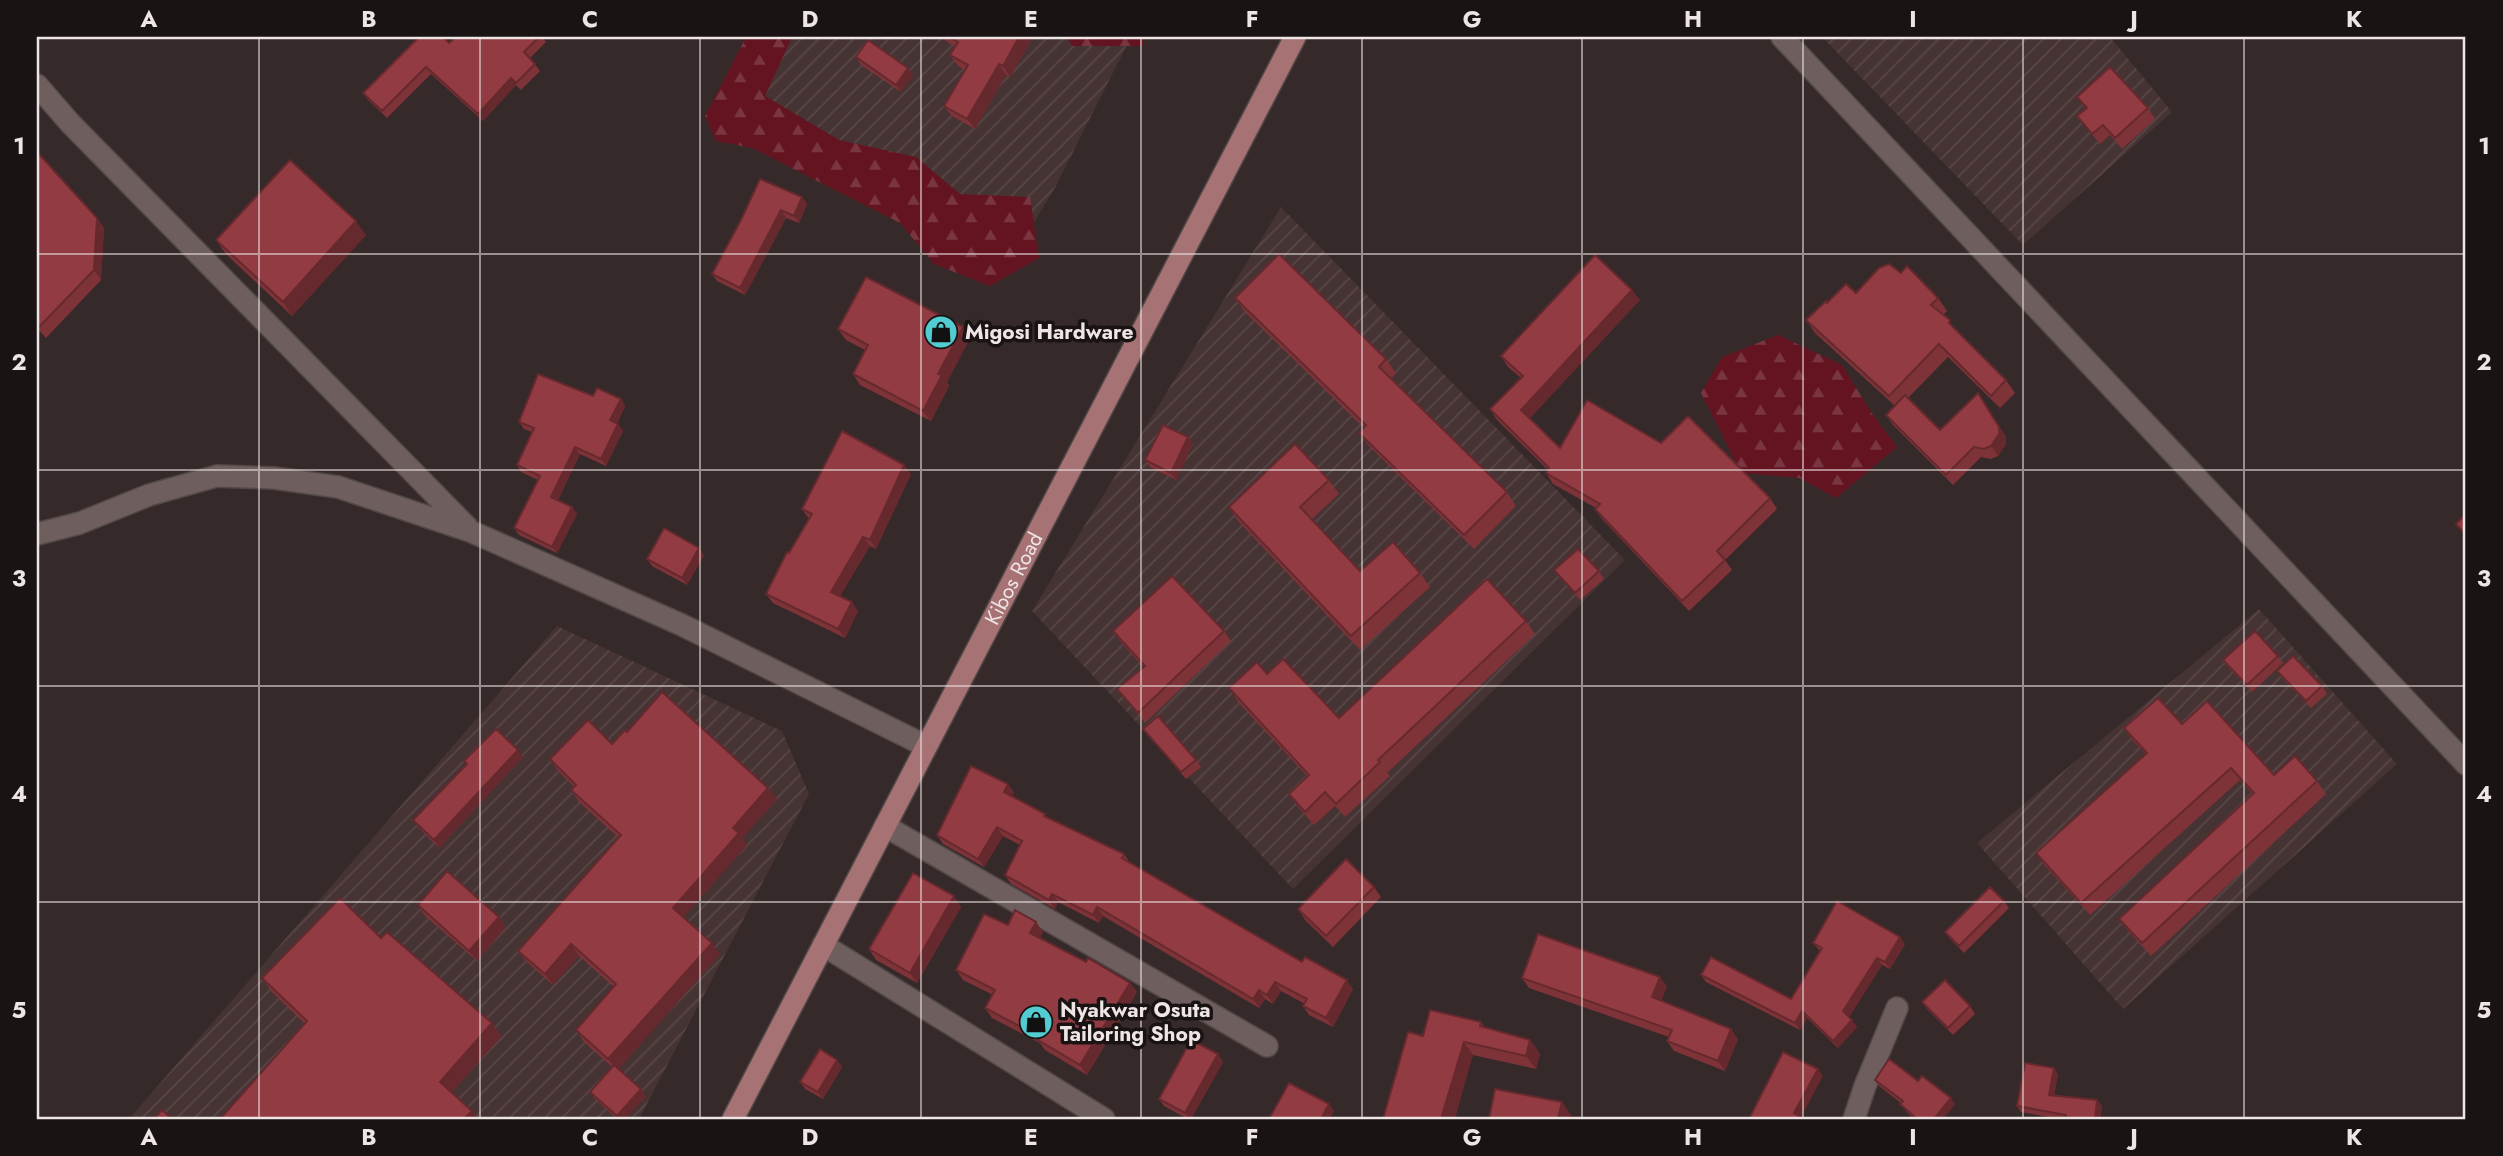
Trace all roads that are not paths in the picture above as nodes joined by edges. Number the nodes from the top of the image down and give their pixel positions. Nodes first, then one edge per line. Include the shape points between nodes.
1 (1295, 37) edge
2 (1782, 37) edge
3 (37, 85) edge
4 (470, 531) junction
5 (37, 534) edge
6 (926, 746) junction
7 (2466, 764) edge
8 (885, 826) junction
9 (823, 945) junction
10 (1897, 1008) dead end
11 (1266, 1046) dead end
12 (733, 1119) edge
13 (1104, 1119) edge
14 (1854, 1119) edge

1 - 6 main road, Kibos Road
2 - 7 street
3 - 4 street via 69,123
4 - 5 street via 338,487 217,475
4 - 6 street via 682,625
6 - 8 main road, Kibos Road
8 - 9 main road, Kibos Road
8 - 11 street
9 - 12 main road, Kibos Road
9 - 13 street
10 - 14 street

